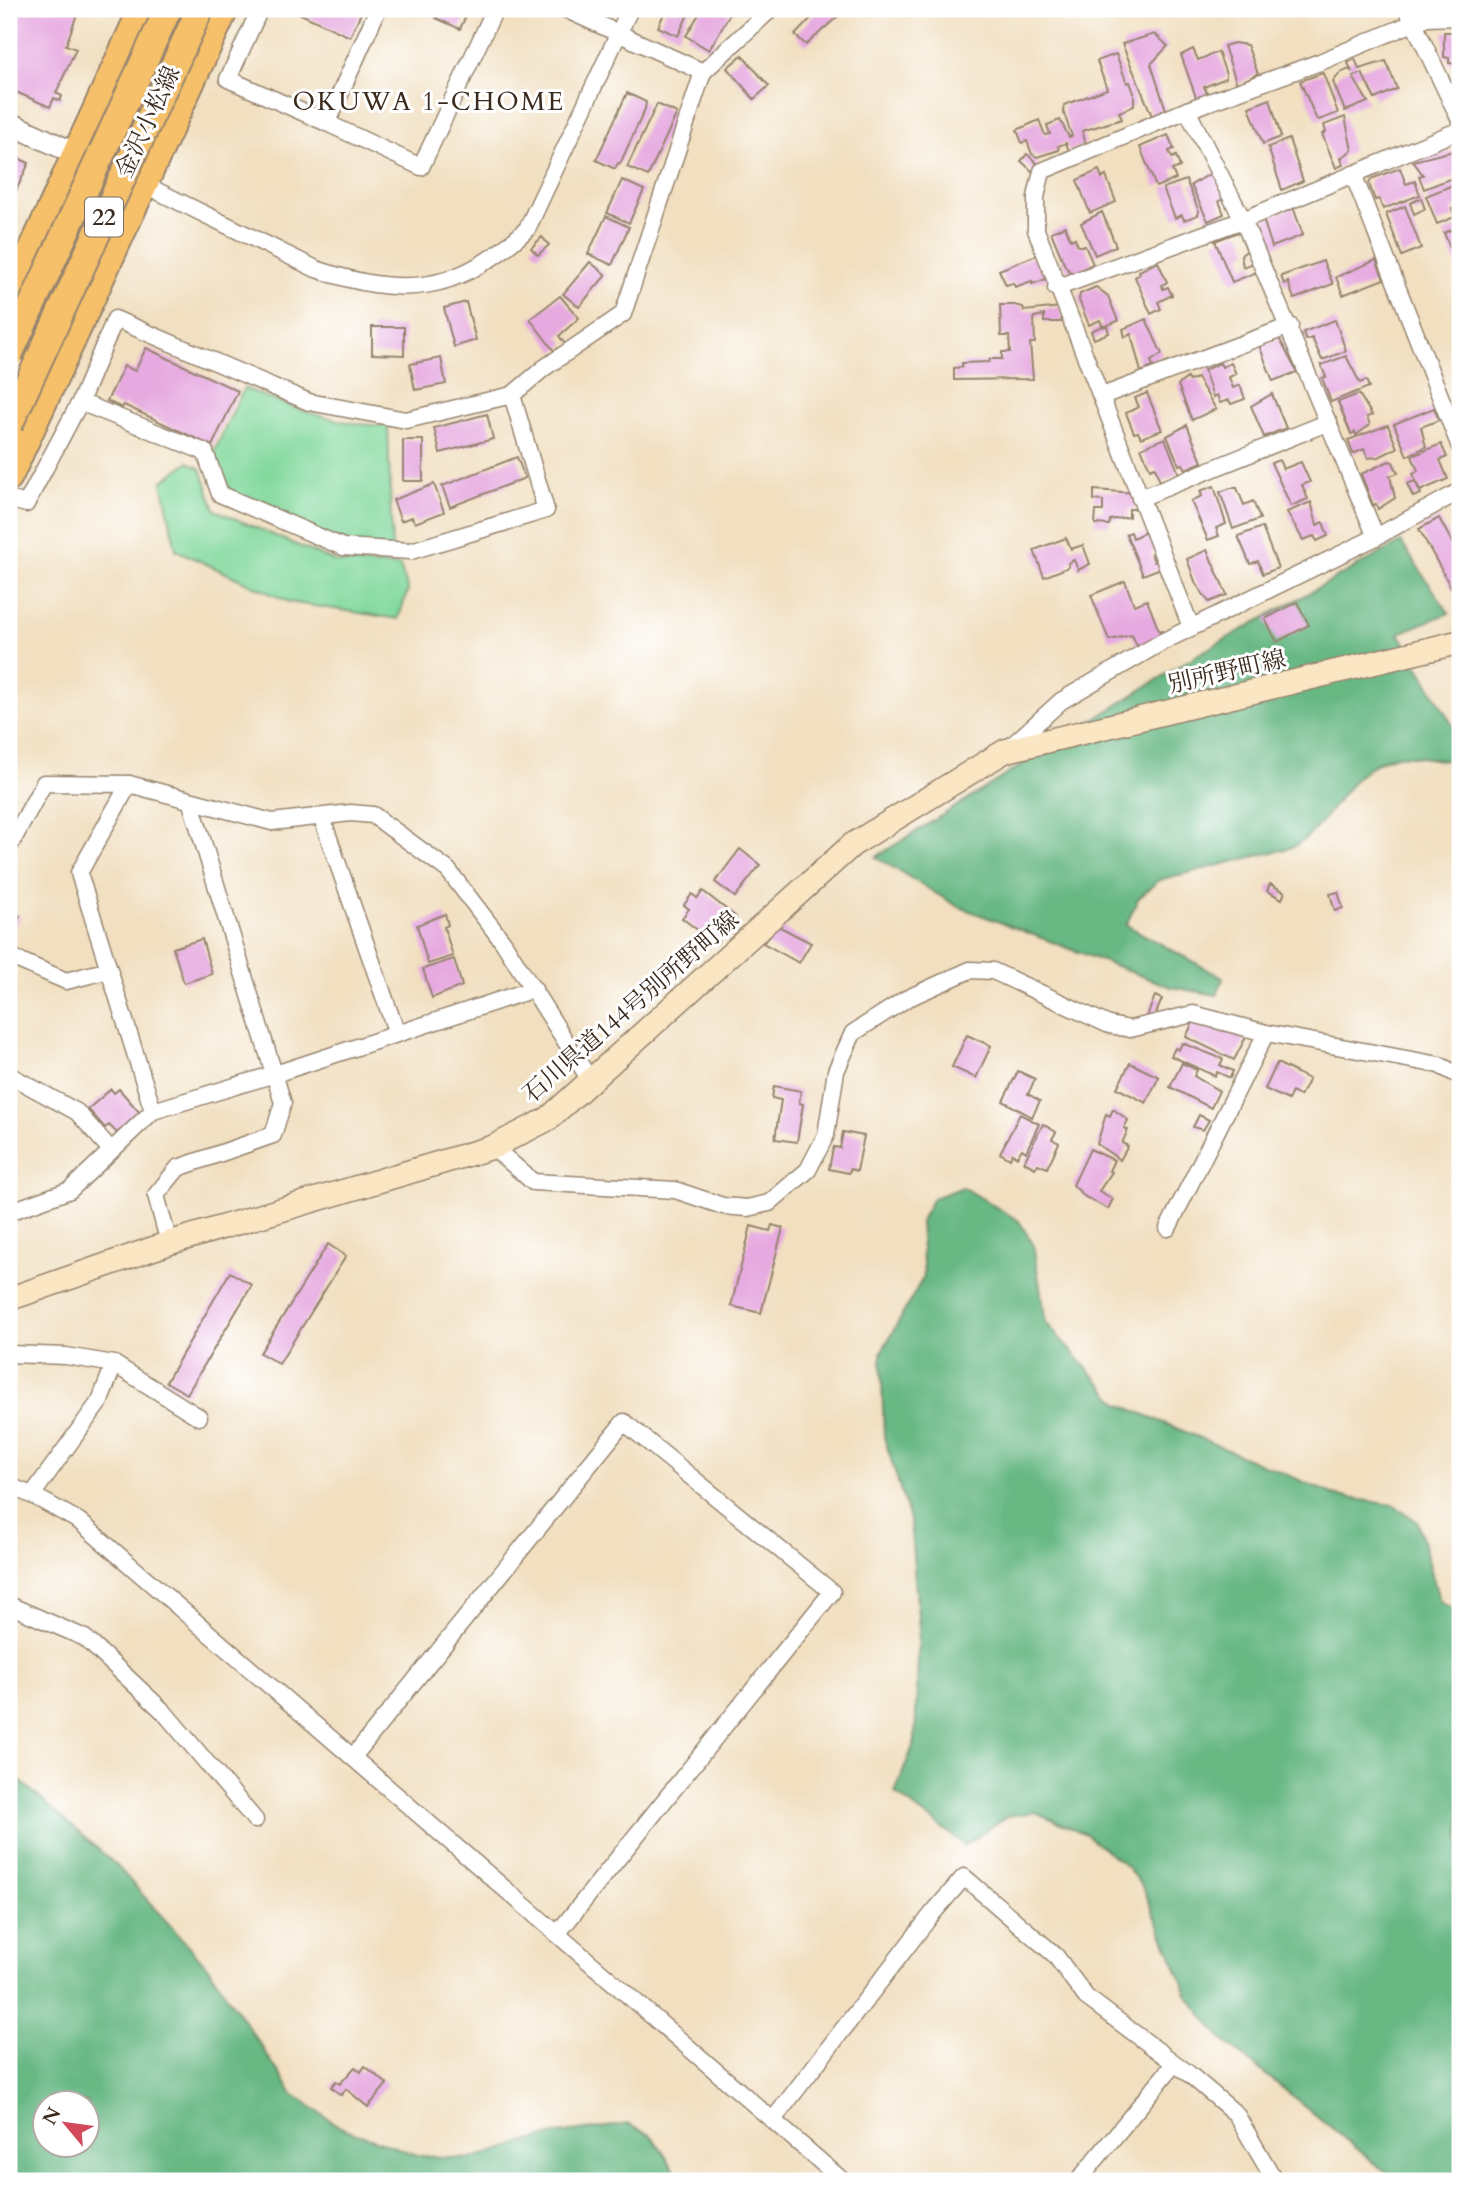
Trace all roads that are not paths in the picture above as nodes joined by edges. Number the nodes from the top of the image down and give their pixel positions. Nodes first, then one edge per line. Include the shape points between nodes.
1 (142, 9) edge
2 (168, 9) edge
3 (200, 9) edge
4 (225, 9) edge
5 (260, 9) edge
6 (379, 9) edge
7 (495, 9) edge
8 (565, 9) edge
9 (630, 9) edge
10 (771, 9) edge
11 (1407, 9) edge
12 (1460, 17) edge
13 (1416, 23) junction
14 (619, 33) junction
15 (703, 72) junction
16 (1187, 110) junction
17 (1460, 120) edge
18 (9, 123) edge
19 (327, 123) junction
20 (1460, 130) edge
21 (75, 154) junction
22 (1353, 174) junction
23 (145, 185) junction
24 (1243, 220) junction
25 (1056, 288) junction
26 (9, 299) edge
27 (1290, 326) junction
28 (9, 355) edge
29 (512, 395) junction
30 (1102, 396) junction
31 (80, 402) junction
32 (1329, 422) junction
33 (9, 425) edge
34 (1460, 447) edge
35 (12, 470) edge
36 (1460, 491) edge
37 (1140, 498) junction
38 (9, 499) edge
39 (1376, 537) junction
40 (1191, 627) junction
41 (1460, 642) edge
42 (1005, 751) junction
43 (129, 784) junction
44 (191, 803) junction
45 (322, 818) junction
46 (9, 847) edge
47 (9, 956) edge
48 (109, 970) junction
49 (534, 989) junction
50 (1266, 1033) junction
51 (397, 1034) junction
52 (275, 1074) junction
53 (9, 1075) edge
54 (1460, 1076) edge
55 (590, 1080) junction
56 (153, 1111) junction
57 (493, 1147) junction
58 (110, 1149) junction
59 (9, 1212) edge
60 (1168, 1228) dead end
61 (169, 1244) junction
62 (9, 1299) edge
63 (9, 1354) edge
64 (114, 1364) junction
65 (199, 1417) dead end
66 (9, 1486) edge
67 (32, 1495) junction
68 (9, 1605) edge
69 (353, 1757) junction
70 (255, 1820) dead end
71 (557, 1934) junction
72 (1174, 2064) junction
73 (773, 2120) junction
74 (843, 2181) edge
75 (1078, 2181) edge
76 (1275, 2181) edge

1 - 21 main road, 22
2 - 28 main road, 金沢小松線 / 22, bridge
3 - 33 main road, 金沢小松線 / 22, bridge
4 - 23 main road, 22
5 - 19 street via 228,79
6 - 19 street
7 - 19 street via 421,167
8 - 14 street
9 - 14 street
10 - 15 street
11 - 13 street
12 - 13 street via 1424,18
13 - 16 street
13 - 17 street
14 - 15 street
14 - 23 street via 527,229 473,270 432,285 384,287 316,268
15 - 29 street via 623,314
16 - 24 street
16 - 25 street via 1042,171 1036,230
18 - 21 street
20 - 22 street
21 - 23 street
21 - 26 main road, 22
22 - 24 street
22 - 34 street
23 - 35 main road, 22
24 - 25 street
24 - 27 street
25 - 30 street
27 - 30 street
27 - 32 street
29 - 31 street via 406,421 309,402 115,319
29 - 31 street via 546,510 411,551 344,547 220,494 205,452
30 - 37 street
31 - 38 street via 26,505
32 - 37 street
32 - 39 street
36 - 39 street
37 - 40 street
39 - 40 street
40 - 42 street via 1060,701
41 - 42 main road, 別所野町線
42 - 55 main road, 石川県道144号別所野町線 via 852,845
43 - 44 street
43 - 46 street via 44,783
43 - 48 street via 79,873
44 - 45 street via 272,822
44 - 52 street
45 - 49 street via 373,815 448,870
45 - 51 street
47 - 48 street via 66,981
48 - 56 street
49 - 51 street
49 - 55 street
50 - 54 street via 1439,1065
50 - 57 street via 1193,1014 1130,1029 1109,1025 993,971 970,970 906,999 853,1033 836,1071 826,1135 808,1170 769,1203 747,1208 723,1206 675,1190 533,1182
50 - 60 street
51 - 52 street
52 - 56 street
52 - 61 street via 283,1103 273,1135 178,1168 156,1195
53 - 58 street via 77,1112
55 - 57 main road, 石川県道144号別所野町線 via 548,1119
56 - 58 street
57 - 61 main road, 石川県道144号別所野町線
58 - 59 street via 70,1190
61 - 62 main road, 石川県道144号別所野町線
63 - 64 street
64 - 65 street
64 - 67 street via 100,1401
66 - 67 street
67 - 69 street via 79,1521
68 - 70 street via 85,1638 164,1712
69 - 71 street
69 - 71 street via 624,1422 832,1592
71 - 73 street
72 - 73 street via 1086,1997 1055,1955 964,1877
72 - 75 street
72 - 76 street via 1236,2114
73 - 74 street

